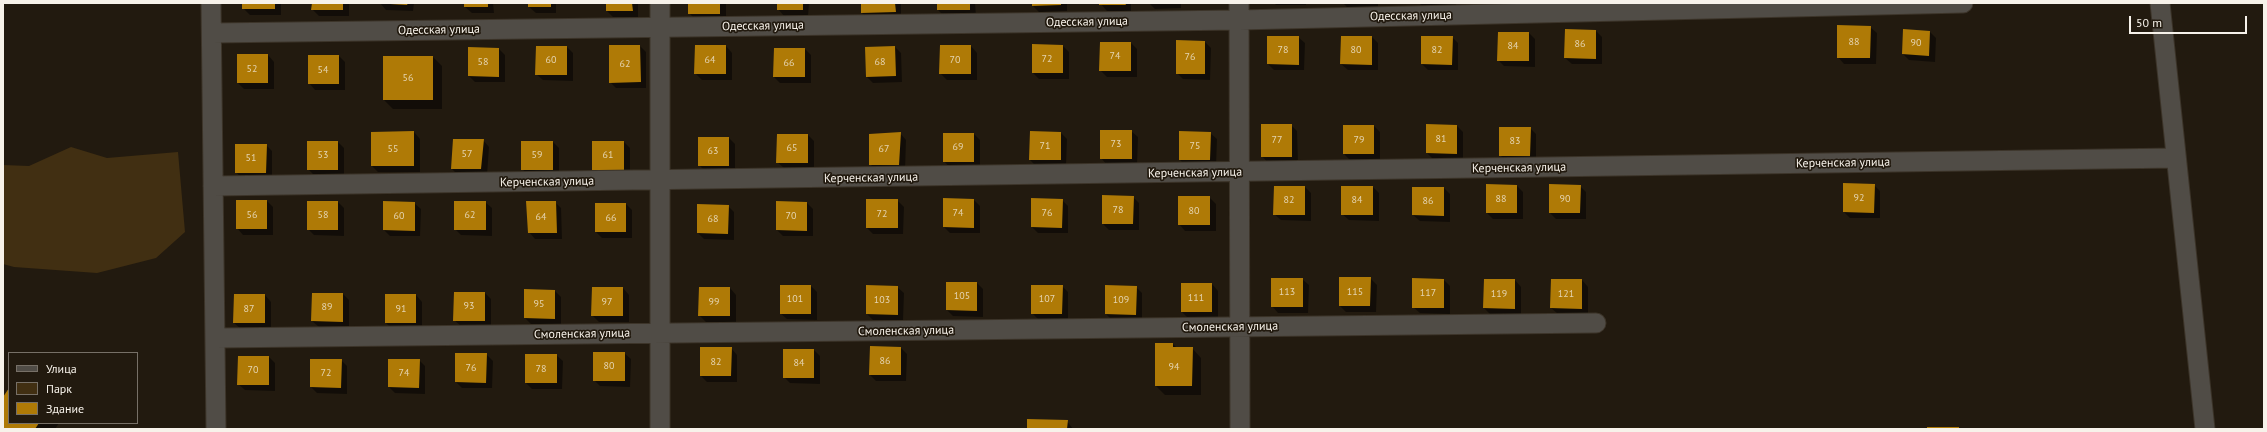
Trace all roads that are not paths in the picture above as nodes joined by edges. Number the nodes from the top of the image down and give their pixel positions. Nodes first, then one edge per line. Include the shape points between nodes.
1 (211, 3) edge
2 (660, 3) edge
3 (1963, 3) edge
4 (2160, 3) edge
5 (1239, 12) edge
6 (660, 27) junction
7 (212, 33) junction
8 (2176, 158) junction
9 (1239, 173) junction
10 (660, 180) junction
11 (213, 186) junction
12 (1596, 323) dead end
13 (1240, 327) junction
14 (660, 334) junction
15 (216, 338) junction
16 (216, 429) edge
17 (660, 429) edge
18 (1240, 429) edge
19 (2205, 429) edge

1 - 7 street
2 - 6 street
3 - 5 street, Одесская улица
4 - 8 street
5 - 6 street, Одесская улица
5 - 9 street
6 - 7 street, Одесская улица
6 - 10 street
7 - 11 street
8 - 9 street, Керченская улица
8 - 19 street
9 - 10 street, Керченская улица
9 - 13 street
10 - 11 street, Керченская улица
10 - 14 street
11 - 15 street
12 - 13 street, Смоленская улица
13 - 14 street, Смоленская улица
13 - 18 street
14 - 15 street, Смоленская улица
14 - 17 street
15 - 16 street

